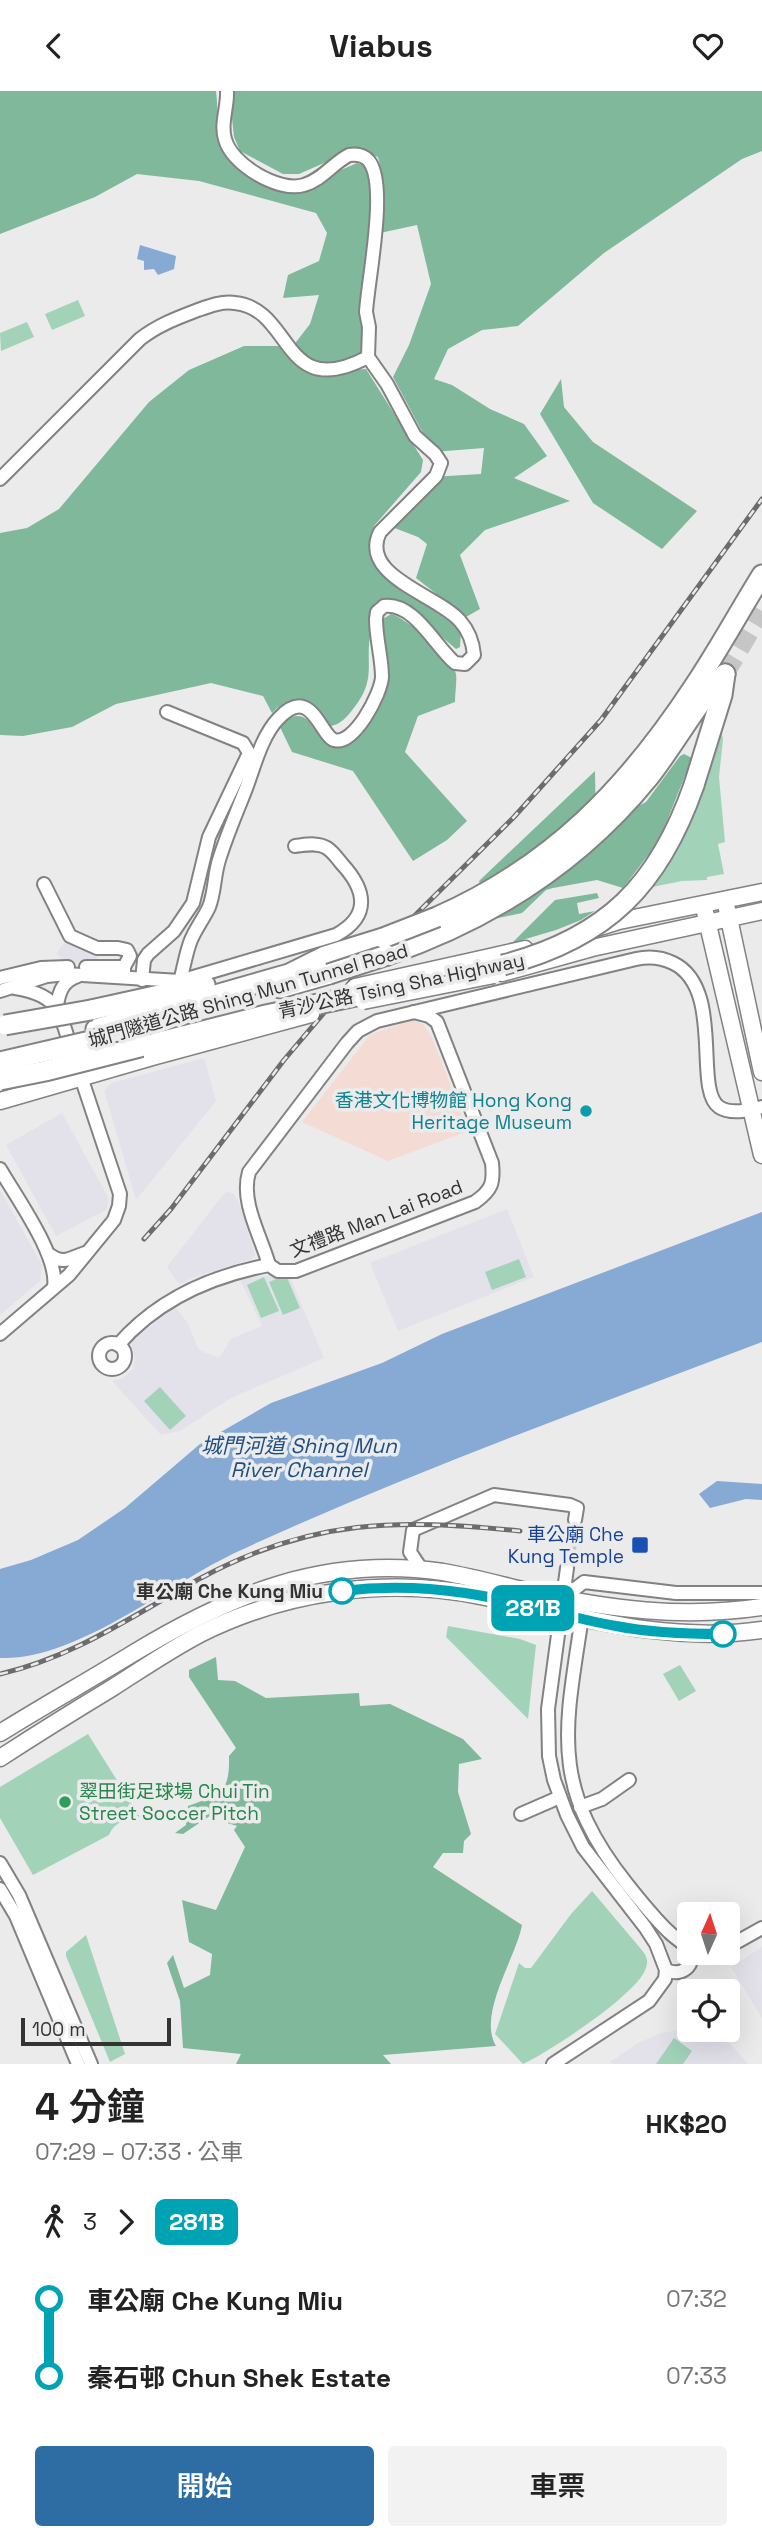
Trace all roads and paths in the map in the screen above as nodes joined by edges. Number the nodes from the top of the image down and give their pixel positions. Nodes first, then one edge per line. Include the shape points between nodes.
1 (228, 91) edge
2 (368, 358) junction
3 (0, 479) edge
4 (758, 582) edge
5 (724, 674) joint
6 (167, 712) dead end
7 (643, 772) junction
8 (295, 846) dead end
9 (44, 884) dead end
10 (762, 892) edge
11 (724, 899) junction
12 (703, 904) junction
13 (762, 911) edge
14 (729, 918) junction
15 (707, 922) junction
16 (325, 956) junction
17 (124, 972) junction
18 (81, 975) junction
19 (0, 978) edge
20 (142, 980) junction
21 (180, 981) junction
22 (6, 990) edge
23 (452, 1002) junction
24 (57, 1006) junction
25 (411, 1011) junction
26 (437, 1022) junction
27 (0, 1026) edge
28 (0, 1051) edge
29 (76, 1059) junction
30 (0, 1062) edge
31 (762, 1072) edge
32 (0, 1078) edge
33 (81, 1079) junction
34 (1, 1102) edge
35 (757, 1108) edge
36 (762, 1155) edge
37 (0, 1169) edge
38 (89, 1252) junction
39 (50, 1255) junction
40 (269, 1265) junction
41 (54, 1287) junction
42 (0, 1334) edge
43 (118, 1345) dead end
44 (575, 1520) dead end
45 (567, 1568) tunnel mouth
46 (422, 1570) junction
47 (762, 1593) edge
48 (563, 1606) junction
49 (762, 1607) edge
50 (583, 1610) junction
51 (762, 1630) edge
52 (0, 1733) edge
53 (5, 1754) edge
54 (629, 1780) dead end
55 (560, 1797) junction
56 (580, 1807) junction
57 (521, 1814) dead end
58 (0, 1863) edge
59 (0, 1889) edge
60 (762, 1928) edge
61 (677, 1940) edge
62 (740, 1940) edge
63 (677, 1943) edge
64 (663, 1964) junction
65 (689, 1965) edge
66 (78, 2064) edge
67 (90, 2064) edge
68 (553, 2064) edge

1 - 2 street via 225,140 240,163 255,173 299,186 349,155 362,156 370,164 378,189 366,312
2 - 3 street via 337,369 307,366 251,308 228,303 203,308 140,339
2 - 21 street via 415,436 441,463 436,476 380,532 377,556 396,576 458,619 474,655 465,664 455,663 418,622 396,607 384,606 376,619 381,685 355,729 342,740 332,739 315,714 301,708 277,719 221,854 209,907 191,941
4 - 7 highway, 城門隧道公路 Shing Mun Tunnel Road
5 - 7 highway, 城門隧道公路 Shing Mun Tunnel Road
5 - 32 highway, 青沙公路 Tsing Sha Highway, bridge via 722,695 694,785 666,850 645,880 608,917 578,937 503,965
6 - 20 street via 243,743 249,753 209,837 193,903 174,932 144,960
7 - 16 highway, 城門隧道公路 Shing Mun Tunnel Road, bridge via 567,838 499,884 404,931
7 - 30 highway, 城門隧道公路 Shing Mun Tunnel Road, bridge via 593,837 565,861 499,905 435,937 308,980 69,1048
8 - 21 street via 327,848 352,875 362,894 358,918 336,935
9 - 17 street via 70,936 97,949 127,950 130,956
10 - 11 main road
11 - 12 main road
11 - 14 main road
12 - 15 main road
12 - 29 main road, bridge via 619,921 512,953 270,1006
13 - 14 main road
14 - 15 main road
14 - 31 main road
15 - 33 main road, bridge via 526,968 329,1009
15 - 35 main road
16 - 27 highway, bridge via 126,1003
16 - 28 highway, 城門隧道公路 Shing Mun Tunnel Road via 289,974
17 - 18 street
17 - 19 street via 41,968
17 - 20 street
18 - 22 street via 47,976
18 - 24 street via 64,983
20 - 21 street
22 - 24 street via 33,991
23 - 25 street
23 - 26 street via 441,1010
23 - 35 street via 641,958 670,961 686,972 698,990 713,1101 724,1109
24 - 29 street
25 - 26 street
25 - 40 street via 370,1024 353,1036 249,1172 247,1198
26 - 40 street, 文禮路 Man Lai Road via 492,1163 494,1179 486,1194 296,1271 278,1271
29 - 32 main road
29 - 33 street
33 - 34 main road
33 - 38 street via 120,1201 114,1220
35 - 36 main road
37 - 39 street
38 - 39 street via 65,1262
38 - 41 street
39 - 41 street
40 - 43 street, 文禮路 Man Lai Road via 202,1283 174,1297
41 - 42 street
44 - 46 street via 577,1508 570,1505 494,1495 413,1530 410,1552
45 - 48 street
46 - 48 main road via 466,1576
46 - 52 main road via 317,1574 248,1594 165,1634
47 - 48 street via 676,1593 584,1582
48 - 50 main road
48 - 53 main road via 402,1587 337,1591 291,1600 201,1634
48 - 55 street via 547,1727
49 - 50 main road via 707,1613
50 - 51 main road via 617,1627 727,1634
50 - 56 street via 567,1726 570,1776
54 - 56 street via 602,1799
55 - 57 street
55 - 64 street via 583,1847 645,1927
56 - 61 street via 611,1863
58 - 67 street via 19,1895
59 - 66 street via 16,1916
60 - 62 street
63 - 64 street via 667,1944 662,1951
64 - 65 street via 675,1973
64 - 68 street via 665,1979 649,2001

